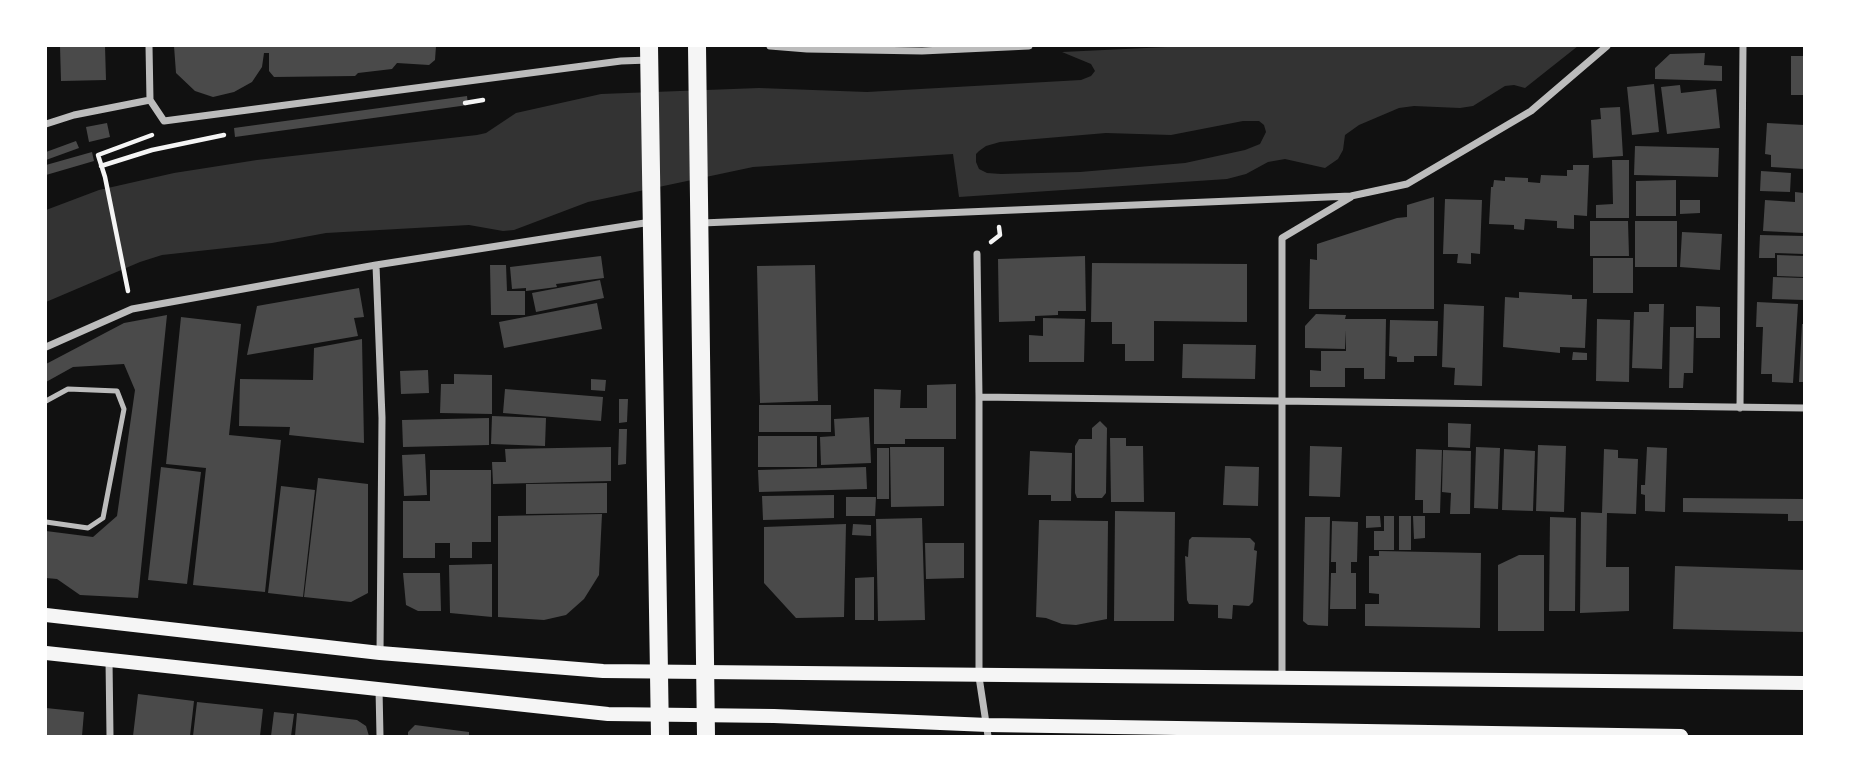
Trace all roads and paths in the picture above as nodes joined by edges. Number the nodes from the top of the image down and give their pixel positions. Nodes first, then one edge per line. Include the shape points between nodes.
1 (149, 46) edge
2 (697, 46) edge
3 (770, 46) edge
4 (930, 46) edge
5 (1028, 46) edge
6 (1607, 46) edge
7 (1742, 46) edge
8 (922, 51) junction
9 (649, 53) edge
10 (150, 100) junction
11 (164, 121) junction
12 (46, 124) edge
13 (1351, 196) junction
14 (999, 212) junction
15 (651, 215) junction
16 (699, 217) junction
17 (977, 254) joint
18 (376, 265) junction
19 (132, 309) junction
20 (46, 347) edge
21 (979, 397) junction
22 (46, 401) edge
23 (1282, 402) junction
24 (1740, 408) junction
25 (1804, 408) edge
26 (46, 522) edge
27 (46, 615) edge
28 (46, 653) edge
29 (380, 653) junction
30 (109, 660) junction
31 (704, 671) junction
32 (659, 672) junction
33 (979, 677) junction
34 (1282, 679) junction
35 (1804, 683) edge
36 (379, 690) junction
37 (659, 715) junction
38 (706, 715) junction
39 (988, 731) edge
40 (1286, 733) edge
41 (110, 737) edge
42 (380, 737) edge
43 (660, 737) edge
44 (706, 737) edge
45 (1681, 737) edge

1 - 10 street
2 - 16 main road
3 - 8 street
4 - 8 street
5 - 8 street
6 - 13 street via 1531,111 1407,184
7 - 24 street
9 - 11 street via 609,63
9 - 15 main road
10 - 11 street
10 - 12 street
11 - 19 path via 156,134 98,155
13 - 14 street
13 - 23 street via 1282,238
14 - 16 street
14 - 17 path via 1000,234
15 - 18 street
15 - 32 main road
16 - 31 main road
17 - 21 street
18 - 19 street
18 - 29 street via 382,418
19 - 20 street
21 - 23 street
21 - 33 street
22 - 26 lane via 68,389 117,391 124,409 103,518 88,528
23 - 24 street
23 - 34 street
24 - 25 street
27 - 29 main road
28 - 30 main road
29 - 32 main road
30 - 36 main road
30 - 41 street
31 - 32 main road
31 - 33 main road
31 - 38 main road
32 - 37 main road
33 - 34 main road
33 - 39 street
34 - 35 main road
36 - 37 main road via 608,714
36 - 42 street
37 - 38 main road
37 - 43 main road
38 - 39 main road
38 - 44 main road
39 - 40 main road
40 - 45 main road

